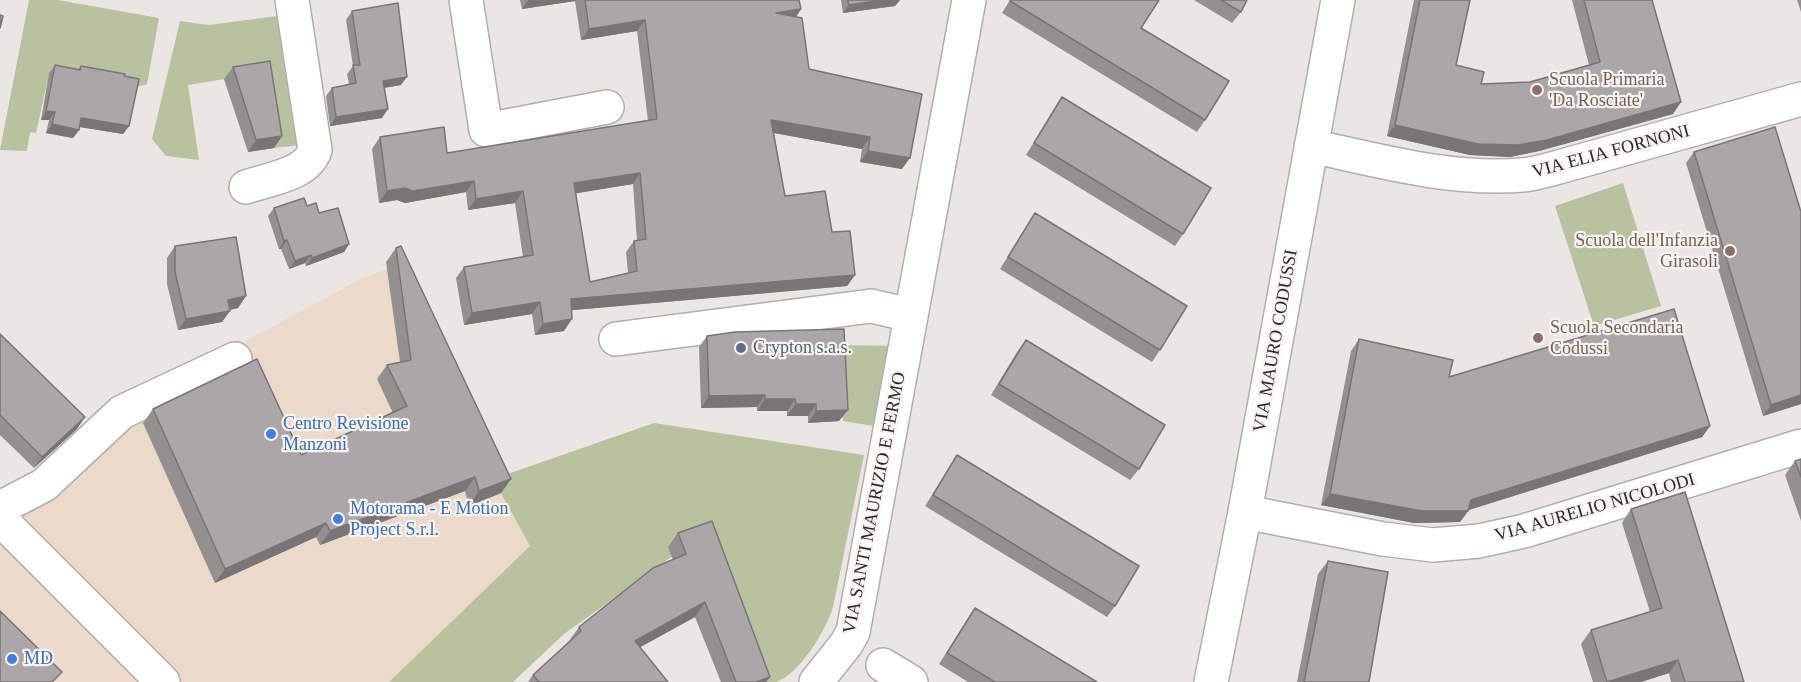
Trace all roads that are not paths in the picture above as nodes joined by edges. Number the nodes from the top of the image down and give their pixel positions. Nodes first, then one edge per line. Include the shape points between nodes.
1 (292, 0) edge
2 (466, 0) edge
3 (969, 0) edge
4 (1338, 0) edge
5 (1801, 99) edge
6 (607, 107) dead end
7 (1311, 146) junction
8 (246, 187) dead end
9 (911, 315) junction
10 (616, 339) dead end
11 (235, 359) dead end
12 (1801, 447) edge
13 (0, 508) edge
14 (1245, 512) junction
15 (0, 519) edge
16 (883, 665) dead end
17 (163, 682) edge
18 (816, 682) edge
19 (911, 682) edge
20 (1211, 682) edge

1 - 8 street via 315,150 309,162 299,169
2 - 6 street via 486,130
3 - 9 street, VIA SANTI MAURIZIO E FERMO
4 - 7 street, VIA MAURO CODUSSI
5 - 7 street, VIA ELIA FORNONI via 1524,175 1443,172
7 - 14 street, VIA MAURO CODUSSI
9 - 10 street via 872,306
9 - 18 street, VIA SANTI MAURIZIO E FERMO via 853,632
11 - 13 street via 122,412 44,485
12 - 14 street, VIA AURELIO NICOLODI via 1535,528 1479,541 1433,545 1383,539
14 - 20 street, VIA MAURO CODUSSI
15 - 17 street
16 - 19 street

